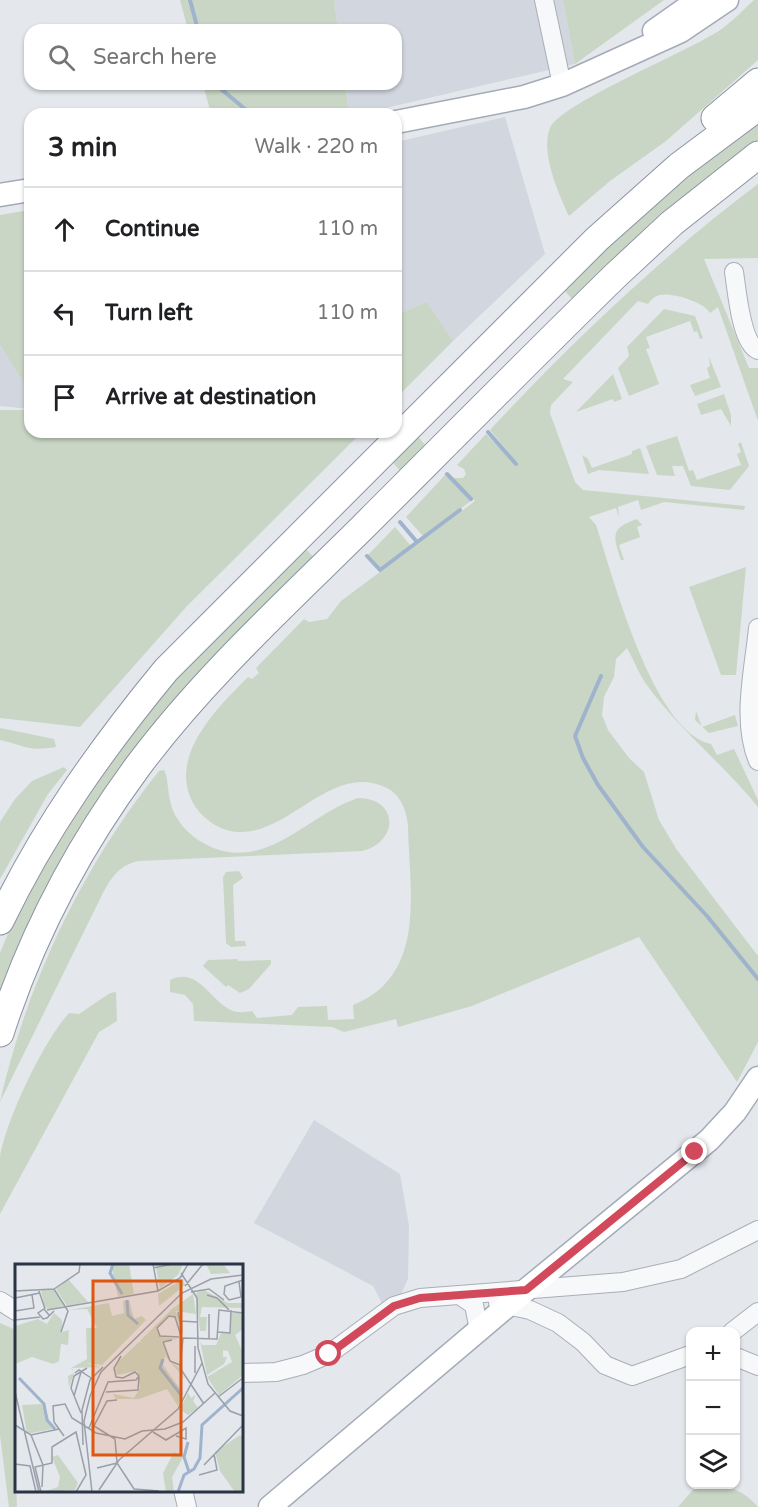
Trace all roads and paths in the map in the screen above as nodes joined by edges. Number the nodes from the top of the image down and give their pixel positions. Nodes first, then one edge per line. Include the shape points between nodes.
1 (544, 0) edge
2 (698, 0) edge
3 (727, 0) edge
4 (607, 65) junction
5 (758, 82) edge
6 (562, 85) junction
7 (758, 107) edge
8 (402, 121) edge
9 (758, 155) edge
10 (24, 191) edge
11 (0, 195) edge
12 (638, 201) junction
13 (734, 272) dead end
14 (758, 350) edge
15 (402, 432) edge
16 (396, 438) edge
17 (758, 628) edge
18 (758, 761) edge
19 (0, 921) edge
20 (0, 1034) edge
21 (758, 1078) edge
22 (758, 1230) edge
23 (526, 1290) junction
24 (461, 1296) junction
25 (0, 1301) edge
26 (508, 1305) junction
27 (15, 1310) edge
28 (758, 1312) edge
29 (738, 1327) edge
30 (479, 1330) junction
31 (686, 1356) edge
32 (740, 1359) edge
33 (758, 1366) edge
34 (243, 1373) edge
35 (183, 1492) edge
36 (187, 1507) edge
37 (270, 1507) edge

1 - 6 street
2 - 4 main road
3 - 4 main road via 681,31
4 - 6 main road
5 - 12 highway via 650,172
6 - 8 main road via 484,106
7 - 12 highway via 717,135
9 - 20 highway via 672,223 615,276 288,602 171,726 114,800 74,864 24,965
10 - 11 main road
12 - 15 highway
13 - 14 street via 746,334 750,346
16 - 19 highway via 166,670 117,729 71,793
17 - 18 street via 750,706 752,742
21 - 23 main road via 714,1136
22 - 23 street via 681,1269 623,1282
23 - 24 street
23 - 26 main road
24 - 26 street
24 - 30 street via 474,1305
24 - 34 street via 420,1298 394,1306 329,1354 276,1372
25 - 27 street
26 - 30 main road
26 - 31 street via 558,1323 605,1365 632,1376
28 - 29 street
30 - 37 main road
32 - 33 street
35 - 36 street

